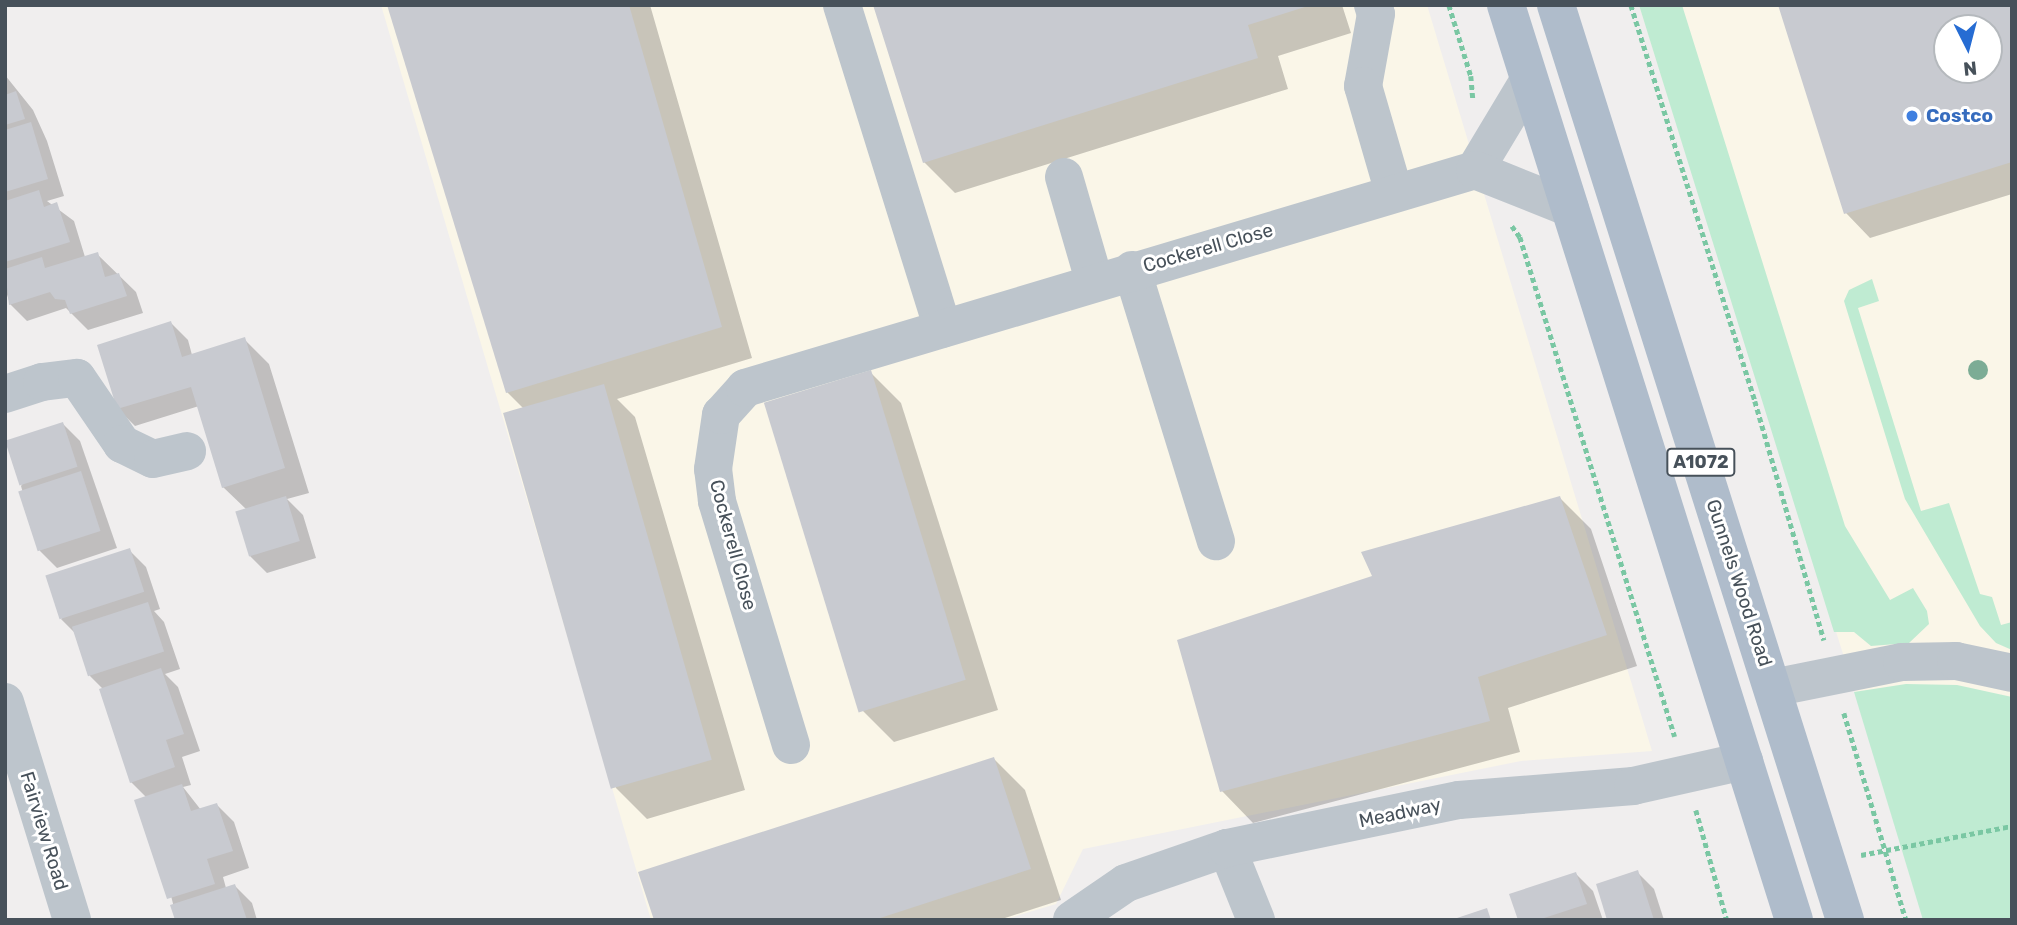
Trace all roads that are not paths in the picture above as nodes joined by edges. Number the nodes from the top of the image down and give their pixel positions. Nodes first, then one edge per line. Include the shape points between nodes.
1 (842, 5) edge
2 (1373, 5) edge
3 (1506, 5) edge
4 (1556, 5) edge
5 (1529, 80) junction
6 (1475, 170) junction
7 (1064, 177) dead end
8 (1394, 193) junction
9 (1570, 208) junction
10 (1132, 270) junction
11 (1094, 280) junction
12 (943, 329) junction
13 (5, 394) edge
14 (187, 451) dead end
15 (1216, 541) dead end
16 (2012, 673) edge
17 (1773, 688) junction
18 (5, 702) edge
19 (791, 745) dead end
20 (1744, 761) junction
21 (1227, 848) junction
22 (72, 920) edge
23 (1072, 920) edge
24 (1256, 920) edge
25 (1794, 920) edge
26 (1845, 920) edge

1 - 12 street
2 - 8 street via 1376,15 1363,86
3 - 5 main road, A1072
4 - 17 main road, Gunnels Wood Road / A1072
5 - 6 street
5 - 9 main road, A1072
6 - 8 street, Cockerell Close
6 - 9 street
7 - 11 street
8 - 10 street, Cockerell Close
9 - 20 main road, A1072
10 - 11 street, Cockerell Close
10 - 15 street
11 - 12 street, Cockerell Close
12 - 19 street, Cockerell Close via 745,388 721,415 713,469 717,501
13 - 14 street via 77,378 122,444 153,458
16 - 17 street via 1956,662 1902,662
17 - 26 main road, Gunnels Wood Road / A1072
18 - 22 street, Fairview Road
20 - 21 street, Meadway via 1687,777 1459,800
20 - 25 main road, A1072
21 - 23 street, Meadway via 1126,883
21 - 24 street

